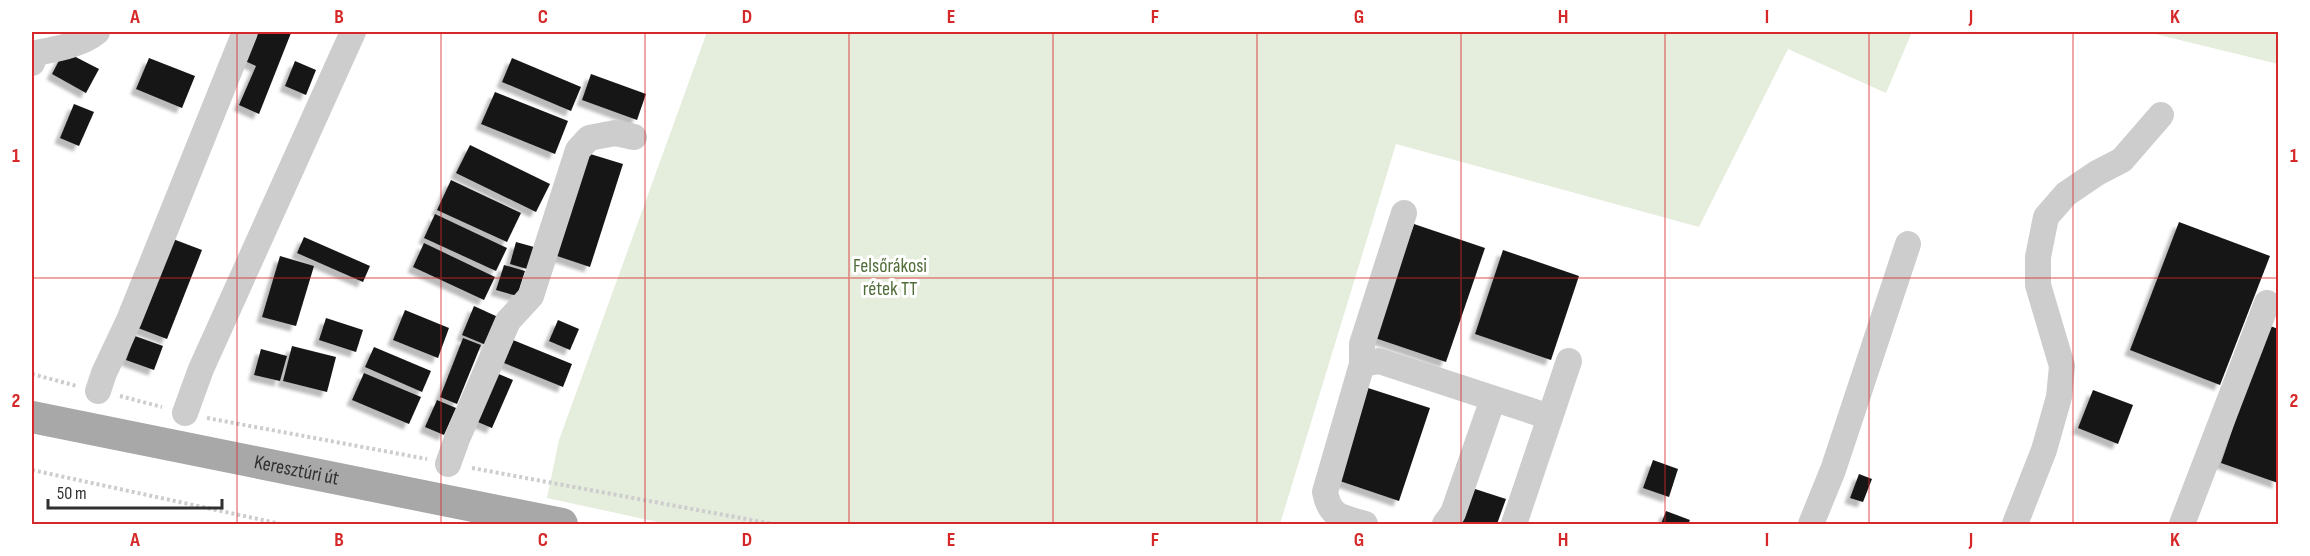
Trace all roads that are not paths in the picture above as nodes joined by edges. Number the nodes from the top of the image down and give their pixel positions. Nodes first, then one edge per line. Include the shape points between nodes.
1 (97, 32) edge
2 (245, 32) edge
3 (353, 32) edge
4 (35, 49) edge
5 (2161, 115) dead end
6 (634, 137) dead end
7 (1404, 213) dead end
8 (1908, 244) dead end
9 (2267, 303) dead end
10 (1569, 361) dead end
11 (1362, 364) junction
12 (98, 391) road end
13 (1492, 399) junction
14 (185, 413) road end
15 (32, 417) edge
16 (1550, 417) junction
17 (448, 464) road end
18 (562, 525) edge
19 (1365, 525) edge
20 (1445, 525) edge
21 (1514, 525) edge
22 (1811, 525) edge
23 (2015, 525) edge
24 (2182, 525) edge

1 - 4 lane via 62,48
2 - 12 lane
3 - 14 lane via 201,369
5 - 23 lane via 2122,160 2066,194 2046,217 2038,257 2038,285 2062,366 2059,397 2044,450
6 - 17 lane via 615,134 589,138 578,150 531,296 508,321
7 - 11 lane via 1362,344
8 - 22 lane
9 - 24 lane
10 - 16 lane
11 - 13 lane via 1379,361
11 - 19 lane via 1325,492 1328,506 1336,516
13 - 16 lane
13 - 20 lane via 1453,513
15 - 18 main road, Keresztúri út
16 - 21 lane

